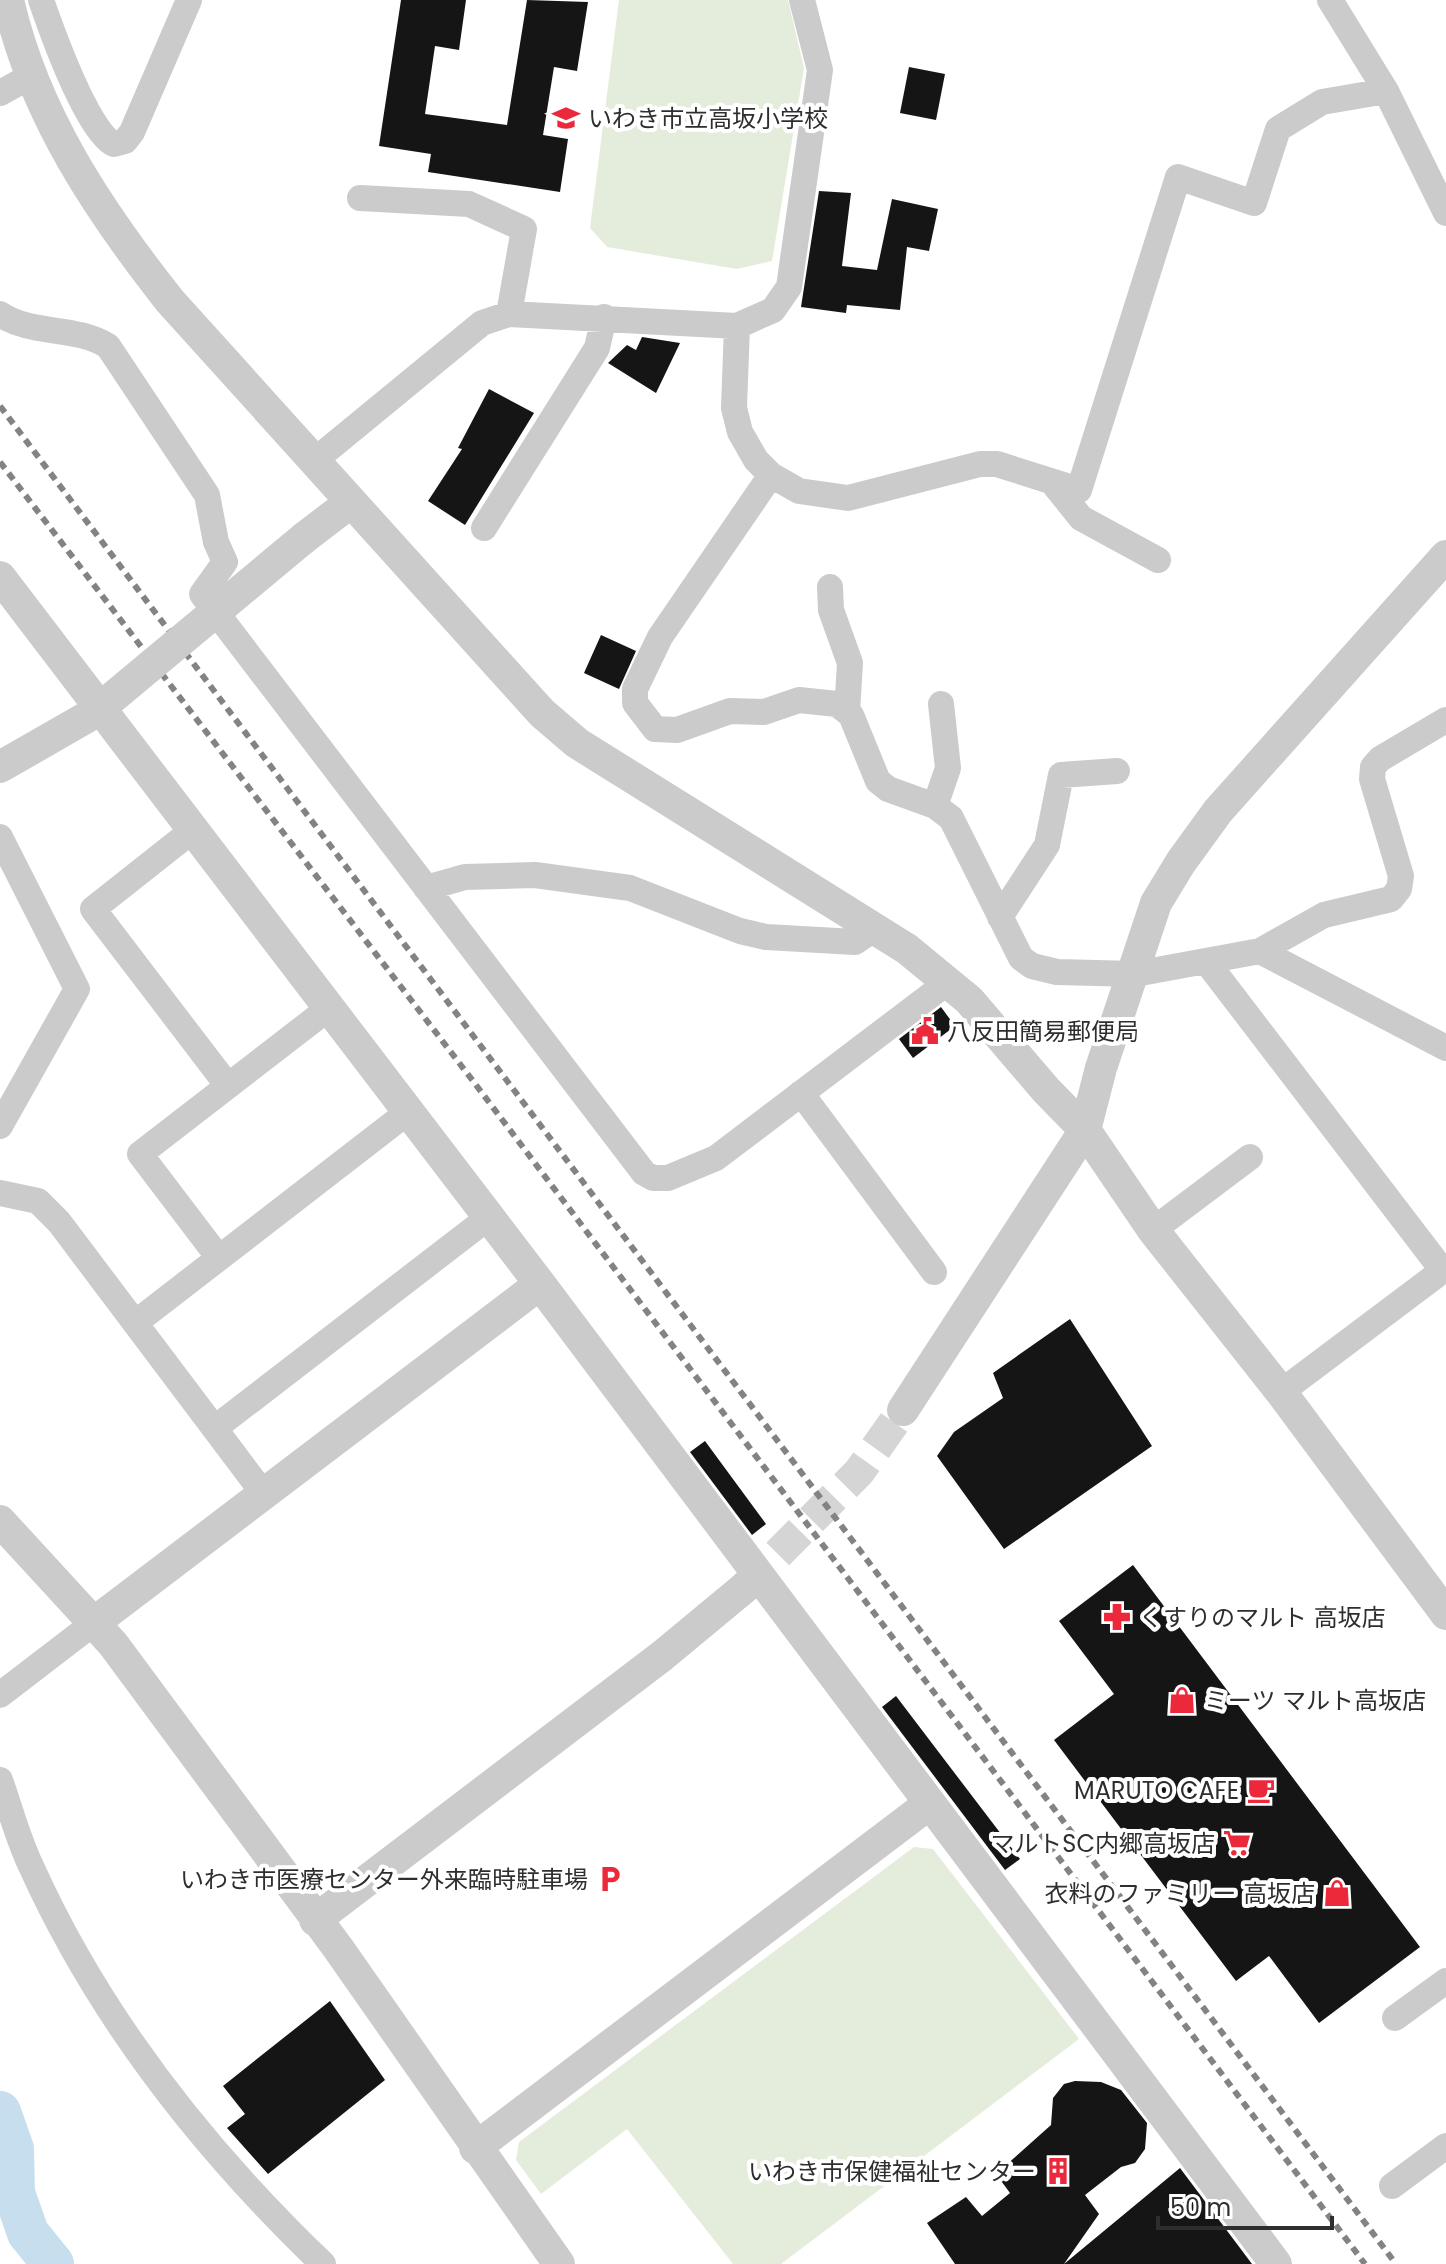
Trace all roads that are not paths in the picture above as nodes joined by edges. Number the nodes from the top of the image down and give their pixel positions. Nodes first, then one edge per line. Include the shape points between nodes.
1 (8, 0) edge
2 (41, 0) edge
3 (189, 0) edge
4 (802, 0) edge
5 (1330, 0) edge
6 (29, 77) junction
7 (1386, 91) junction
8 (0, 93) edge
9 (360, 198) dead end
10 (1446, 213) edge
11 (0, 314) edge
12 (509, 314) junction
13 (604, 317) junction
14 (737, 326) junction
15 (314, 461) junction
16 (771, 475) junction
17 (1052, 482) junction
18 (351, 502) junction
19 (484, 528) dead end
20 (1446, 556) edge
21 (1158, 560) dead end
22 (0, 577) edge
23 (830, 587) dead end
24 (941, 704) dead end
25 (847, 712) junction
26 (1446, 720) edge
27 (0, 767) edge
28 (1117, 771) dead end
29 (935, 806) junction
30 (193, 830) junction
31 (0, 837) edge
32 (426, 888) junction
33 (1000, 917) junction
34 (874, 929) junction
35 (1260, 951) junction
36 (1206, 961) junction
37 (1135, 974) junction
38 (948, 982) junction
39 (329, 1008) junction
40 (1446, 1048) edge
41 (228, 1086) junction
42 (801, 1093) junction
43 (408, 1112) junction
44 (0, 1126) edge
45 (1085, 1130) junction
46 (1250, 1157) dead end
47 (0, 1193) edge
48 (489, 1217) junction
49 (1153, 1230) junction
50 (219, 1258) junction
51 (1445, 1270) edge
52 (934, 1272) dead end
53 (540, 1284) junction
54 (135, 1323) junction
55 (1281, 1392) junction
56 (903, 1410) tunnel mouth
57 (215, 1428) junction
58 (263, 1493) junction
59 (0, 1521) edge
60 (744, 1588) tunnel mouth
61 (1440, 1594) edge
62 (95, 1622) junction
63 (0, 1695) edge
64 (0, 1780) edge
65 (929, 1804) junction
66 (315, 1920) junction
67 (1446, 1981) edge
68 (1395, 2018) dead end
69 (475, 2148) junction
70 (1442, 2157) edge
71 (1392, 2186) dead end
72 (323, 2264) edge
73 (559, 2264) edge
74 (1276, 2264) edge

1 - 6 street
2 - 3 street via 98,132 114,144 132,132
4 - 14 street via 820,70 789,287 773,310
5 - 7 street
6 - 8 street
6 - 15 street via 77,171 117,234
7 - 10 street
7 - 17 street via 1322,102 1278,129 1254,203 1178,177 1079,490
9 - 12 street via 469,204 524,229
11 - 32 street via 27,327 92,336 108,346 207,495 225,562 202,594
12 - 13 street
12 - 15 street via 482,323
13 - 14 street
13 - 19 street via 597,348
14 - 16 street via 734,408 740,432
15 - 18 street
16 - 17 street via 799,491 848,498 980,464 997,464
16 - 25 street via 660,637 635,689 635,703 655,729 665,732 730,711 764,712 799,700 837,704
17 - 21 street via 1081,518
18 - 27 street, bridge via 94,713
18 - 34 street via 542,713 577,743
20 - 37 street via 1218,811 1156,903
22 - 30 street
23 - 25 street via 831,610 850,663
24 - 29 street via 948,768
25 - 29 street via 865,742 878,781
26 - 35 street via 1373,767 1401,876 1391,899 1324,915
28 - 33 street via 1061,775 1047,845
29 - 33 street via 951,818
30 - 39 street
30 - 41 street via 93,909
31 - 44 street via 77,989
32 - 34 street via 465,877 535,875 630,888 766,937 855,942
32 - 42 street via 644,1173 653,1178 668,1178 716,1158
33 - 37 street via 1021,958 1032,966 1057,972
34 - 38 street
35 - 36 street
35 - 40 street
36 - 37 street
36 - 51 street
37 - 45 street
38 - 42 street
38 - 45 street
39 - 41 street
39 - 43 street
41 - 50 street via 140,1154
42 - 52 street
43 - 48 street
43 - 50 street
45 - 49 street
45 - 56 street
46 - 49 street
47 - 54 street via 38,1201
48 - 53 street
48 - 57 street
49 - 55 street
50 - 54 street
51 - 55 street
53 - 58 street
53 - 65 street
54 - 57 street
55 - 61 street
57 - 58 street
58 - 62 street
59 - 62 street
60 - 66 street
62 - 63 street
62 - 66 street
64 - 72 street via 37,1878 80,1961 148,2066 215,2153
65 - 69 street
65 - 74 street
66 - 69 street
67 - 68 street
69 - 73 street
70 - 71 street

